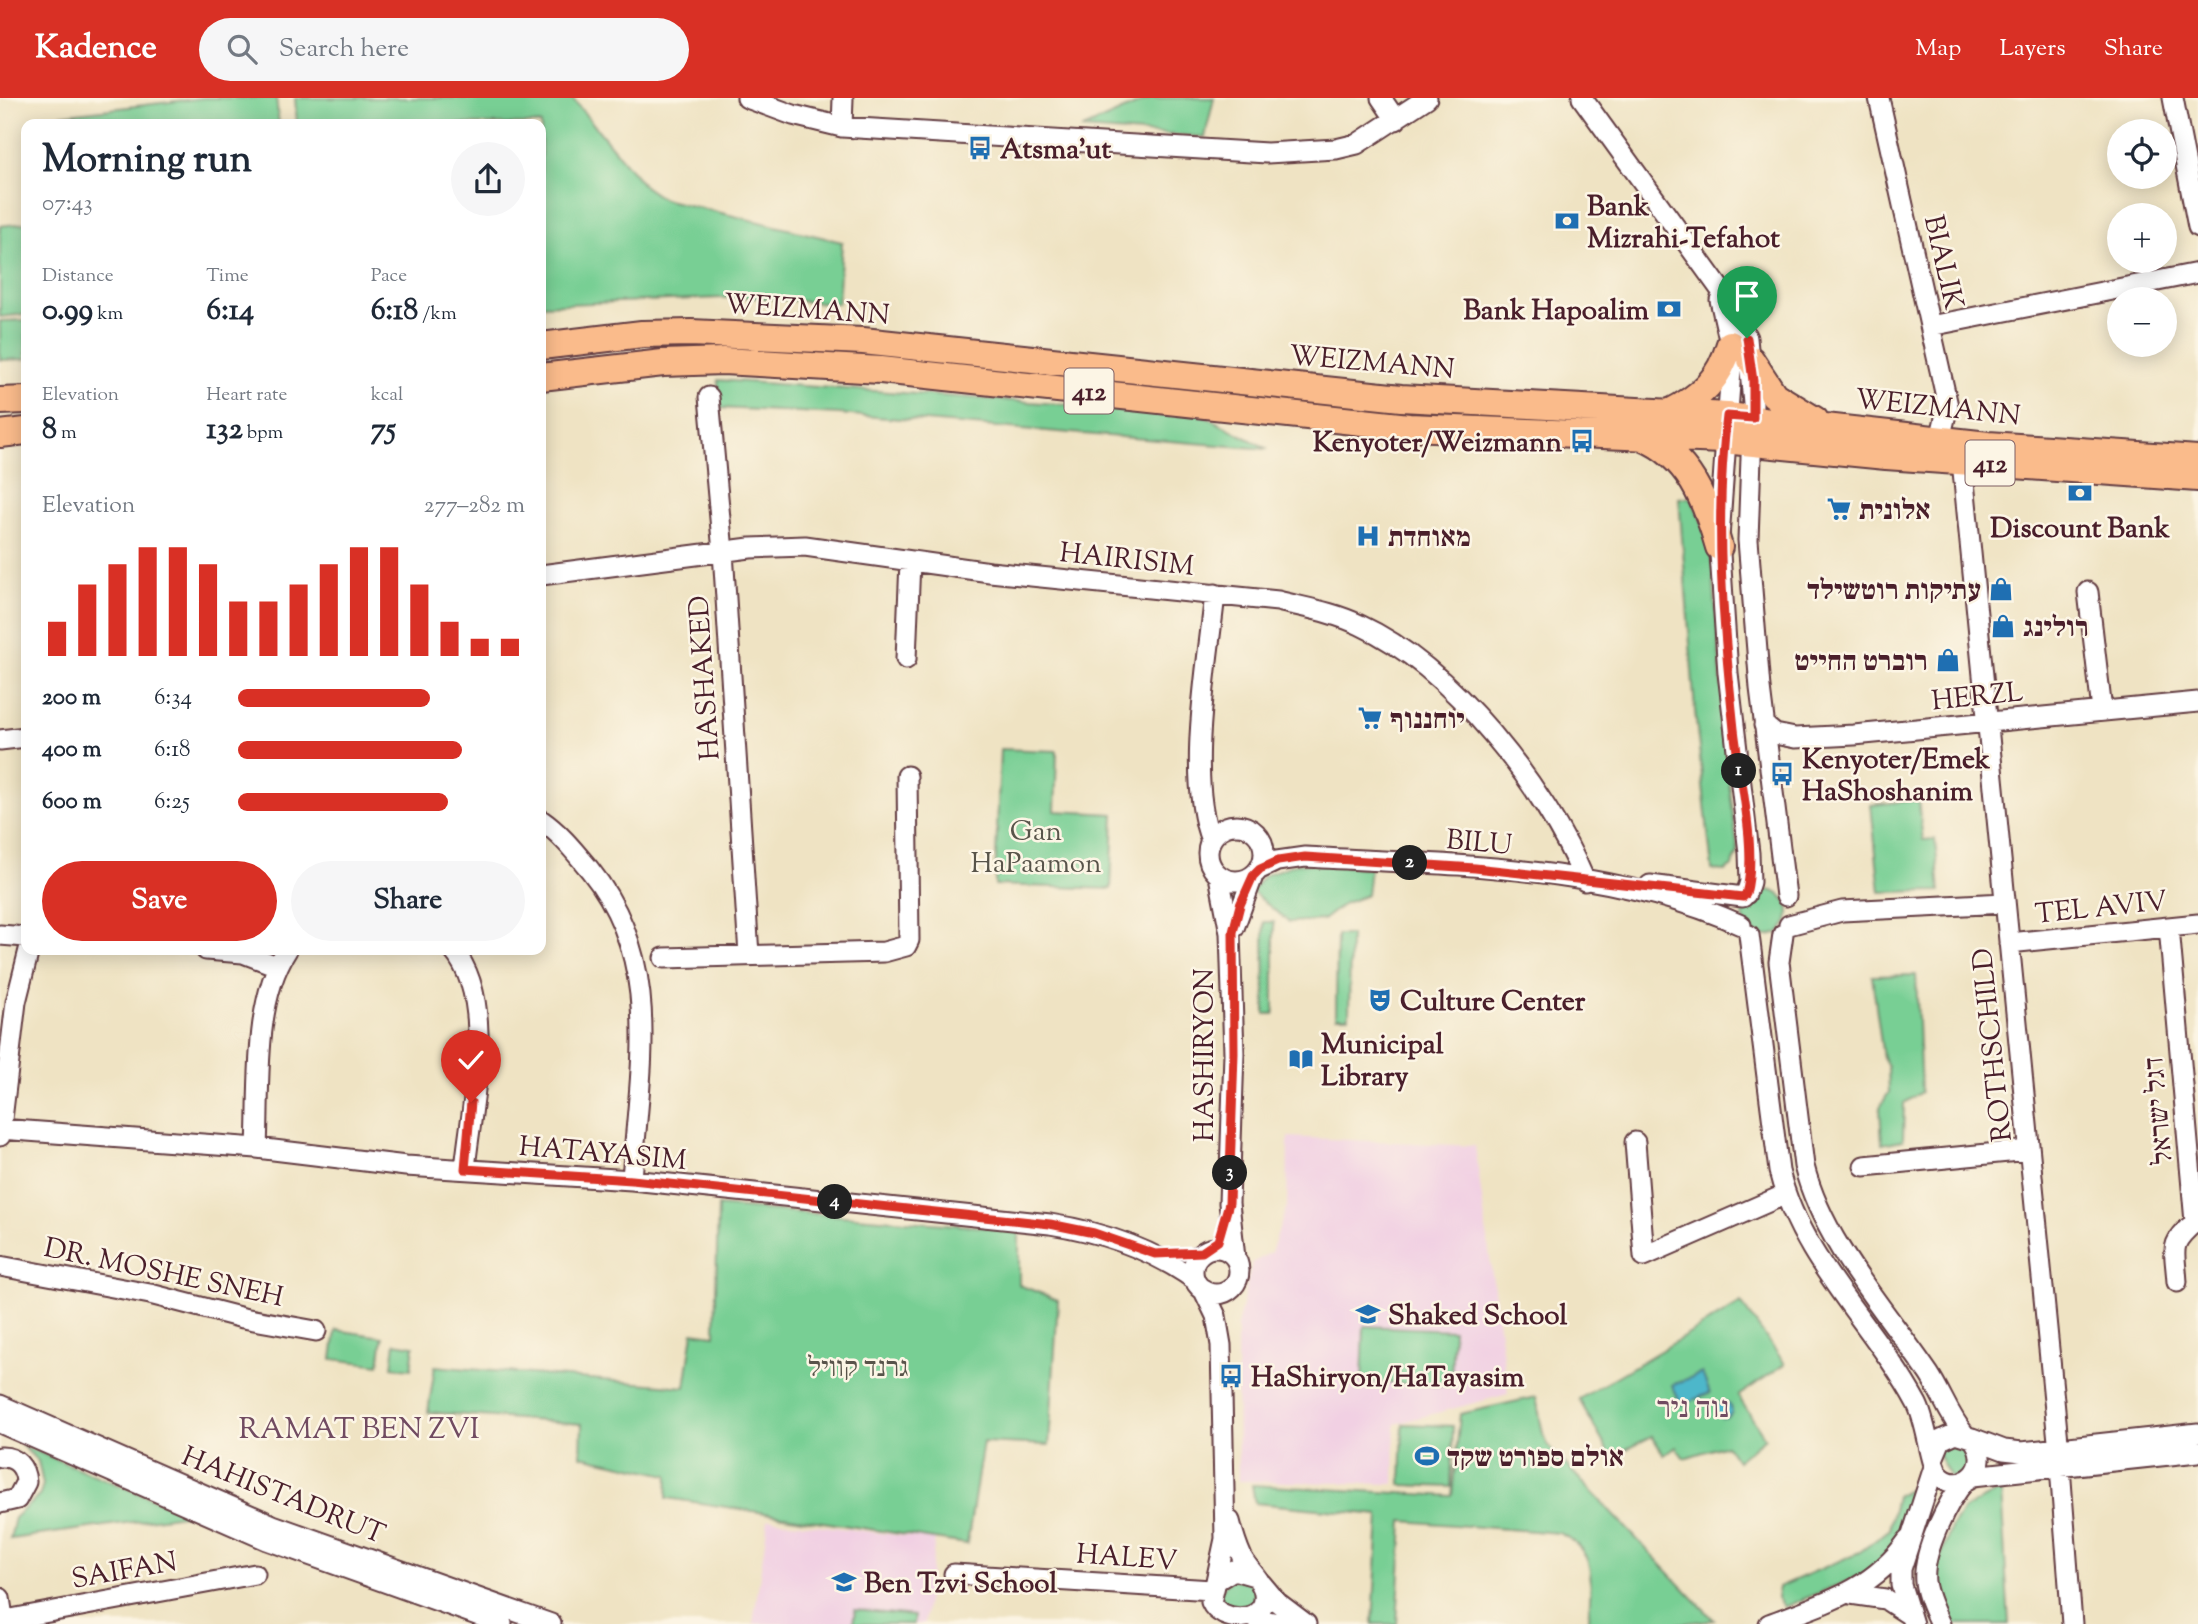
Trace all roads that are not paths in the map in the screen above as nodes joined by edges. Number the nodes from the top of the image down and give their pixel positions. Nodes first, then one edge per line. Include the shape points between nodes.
1 (747, 98) edge
2 (842, 98) edge
3 (1381, 98) edge
4 (1427, 98) edge
5 (1879, 98) edge
6 (2173, 98) edge
7 (1589, 101) edge
8 (1396, 120) junction
9 (842, 127) junction
10 (2198, 227) edge
11 (2198, 273) edge
12 (1713, 281) junction
13 (1930, 326) junction
14 (1730, 344) junction
15 (546, 345) edge
16 (1751, 360) junction
17 (546, 375) edge
18 (709, 397) dead end
19 (21, 400) edge
20 (0, 401) edge
21 (1669, 413) junction
22 (1826, 425) junction
23 (1738, 429) junction
24 (21, 432) edge
25 (0, 434) edge
26 (1637, 435) junction
27 (1940, 439) junction
28 (2198, 459) edge
29 (1962, 461) junction
30 (2198, 478) edge
31 (1719, 547) junction
32 (723, 552) junction
33 (910, 561) junction
34 (546, 574) edge
35 (2088, 592) dead end
36 (1215, 594) junction
37 (906, 659) dead end
38 (2198, 702) edge
39 (2102, 711) junction
40 (1987, 722) junction
41 (1764, 725) junction
42 (21, 738) edge
43 (0, 740) edge
44 (906, 776) dead end
45 (1199, 776) junction
46 (546, 824) edge
47 (1231, 825) junction
48 (1211, 840) junction
49 (1261, 841) junction
50 (1305, 857) junction
51 (1256, 873) junction
52 (1219, 876) junction
53 (1586, 881) junction
54 (1607, 884) junction
55 (1745, 895) junction
56 (1788, 899) junction
57 (2005, 902) junction
58 (1842, 911) junction
59 (2198, 924) edge
60 (2169, 927) junction
61 (1786, 929) junction
62 (1745, 930) junction
63 (0, 935) edge
64 (21, 937) edge
65 (2010, 943) junction
66 (1231, 950) junction
67 (28, 955) edge
68 (259, 955) edge
69 (456, 955) edge
70 (748, 955) junction
71 (282, 958) edge
72 (664, 958) dead end
73 (0, 1129) edge
74 (0, 1136) edge
75 (1635, 1142) dead end
76 (257, 1148) junction
77 (2029, 1150) junction
78 (1864, 1166) dead end
79 (465, 1169) junction
80 (632, 1180) junction
81 (1784, 1195) junction
82 (1229, 1203) junction
83 (1207, 1250) junction
84 (1155, 1254) junction
85 (1235, 1258) junction
86 (0, 1266) edge
87 (2177, 1282) dead end
88 (1199, 1285) junction
89 (1233, 1287) junction
90 (316, 1331) dead end
91 (1222, 1345) junction
92 (2, 1409) edge
93 (2198, 1433) edge
94 (1968, 1436) junction
95 (2198, 1452) edge
96 (0, 1457) edge
97 (2059, 1458) junction
98 (1933, 1463) junction
99 (1970, 1478) junction
100 (8, 1501) edge
101 (1224, 1502) junction
102 (0, 1517) edge
103 (1908, 1540) junction
104 (954, 1573) dead end
105 (255, 1574) dead end
106 (1258, 1580) junction
107 (1851, 1594) junction
108 (0, 1598) edge
109 (1214, 1601) edge
110 (1911, 1619) edge
111 (2, 1621) edge
112 (1251, 1621) edge
113 (502, 1624) edge
114 (551, 1624) edge
115 (1282, 1624) edge
116 (1306, 1624) edge
117 (1769, 1624) edge
118 (1940, 1624) edge
119 (2072, 1624) edge

1 - 9 street
2 - 9 street
3 - 8 street
4 - 8 street
5 - 13 street, BIALIK
6 - 10 street
7 - 12 street
8 - 9 street via 1357,144 1295,153
11 - 13 street
12 - 14 street
12 - 16 street via 1740,320
13 - 27 street, BIALIK via 1948,406
14 - 21 main road via 1711,384
14 - 23 street
15 - 21 main road, WEIZMANN / 412 via 642,334 863,341 1401,398
16 - 22 main road via 1774,395
16 - 23 street
17 - 26 main road, WEIZMANN / 412 via 663,363 782,364 881,370 1409,427
18 - 32 street, HASHAKED
19 - 20 main road
21 - 23 main road, WEIZMANN / 412
22 - 23 main road, WEIZMANN / 412
22 - 27 main road, WEIZMANN / 412
23 - 26 main road, WEIZMANN / 412
23 - 29 main road, WEIZMANN / 412
23 - 31 street
23 - 41 street
24 - 25 main road
26 - 31 main road via 1657,443 1691,477 1706,505
27 - 28 main road, WEIZMANN / 412
29 - 30 main road, WEIZMANN / 412
29 - 40 street, ROTHSCHILD
31 - 55 street via 1729,685 1749,853
32 - 33 street, HAIRISIM via 805,546
32 - 34 street, HAIRISIM
32 - 70 street, HASHAKED
33 - 36 street, HAIRISIM
33 - 37 street
35 - 39 street
36 - 45 street
36 - 53 street, HAIRISIM via 1324,611 1380,635 1410,657 1477,715 1498,741 1570,844
38 - 39 street, HERZL
39 - 40 street, HERZL
40 - 41 street, HERZL via 1795,738 1775,734
40 - 57 street, ROTHSCHILD
41 - 56 street
42 - 43 street
44 - 70 street via 906,946 884,952
45 - 47 street via 1209,804
45 - 48 street via 1201,814
46 - 80 street via 600,882 633,951 643,1013
47 - 48 street
47 - 49 street via 1250,829
48 - 52 street via 1208,857
49 - 50 street, BILU
49 - 51 street via 1264,855
50 - 51 street, BILU via 1278,861
50 - 53 street, BILU via 1475,868
51 - 52 street via 1239,882
51 - 66 street, HASHIRYON via 1240,905
52 - 66 street, HASHIRYON
53 - 54 street, BILU
54 - 55 street, BILU
54 - 62 street, BILU via 1698,908
55 - 56 street via 1767,886
55 - 62 street via 1738,913
56 - 58 street
56 - 61 street via 1792,916
57 - 58 street
57 - 65 street, ROTHSCHILD
58 - 61 street
59 - 60 street, TEL AVIV
60 - 65 street, TEL AVIV
60 - 87 street, דגל ישראל via 2195,1222 2178,1236
61 - 62 street via 1762,940
61 - 94 street via 1779,962 1804,1166 1813,1199 1929,1374 1952,1418
62 - 81 street
63 - 64 street
65 - 77 street, ROTHSCHILD
66 - 82 street, HASHIRYON via 1234,1053
67 - 73 street via 16,1002
68 - 71 street
69 - 79 street via 472,980 479,1021
70 - 72 street
71 - 76 street via 271,982 263,1025
73 - 74 street
73 - 76 street, HATAYASIM
75 - 81 street via 1644,1256
76 - 79 street, HATAYASIM
77 - 78 street
77 - 97 street, ROTHSCHILD
79 - 80 street, HATAYASIM
80 - 84 street, HATAYASIM via 1050,1224
81 - 98 street via 1811,1248 1916,1402 1929,1432
82 - 83 street, HASHIRYON via 1221,1235
82 - 85 street, HASHIRYON
83 - 84 street, HATAYASIM
83 - 85 street via 1225,1249
83 - 88 street via 1194,1268
84 - 88 street, HATAYASIM
85 - 89 street via 1239,1273
86 - 90 street, DR. MOSHE SNEH
88 - 89 street via 1219,1294
88 - 91 street via 1216,1316
89 - 91 street
91 - 101 street
92 - 113 street, HAHISTADRUT via 267,1541
92 - 114 street, HAHISTADRUT via 273,1525
93 - 97 street
94 - 97 street via 2004,1450
94 - 98 street via 1948,1435 1941,1440
94 - 99 street via 1981,1452 1981,1461
95 - 97 street
96 - 100 street via 13,1459 26,1474 26,1486
97 - 99 street
97 - 119 street, ROTHSCHILD
98 - 99 street via 1950,1481
98 - 103 street
99 - 118 street via 1950,1502 1925,1571 1927,1592
100 - 102 street
101 - 106 street via 1242,1556
101 - 109 street via 1225,1539
103 - 107 street via 1893,1562
103 - 110 street via 1900,1585
104 - 109 street, HALEV
105 - 111 street, SAIFAN
106 - 109 street via 1234,1570
106 - 112 street via 1264,1602
106 - 116 street
107 - 110 street via 1873,1595
107 - 117 street
108 - 111 street
109 - 112 street via 1229,1623
112 - 115 street

